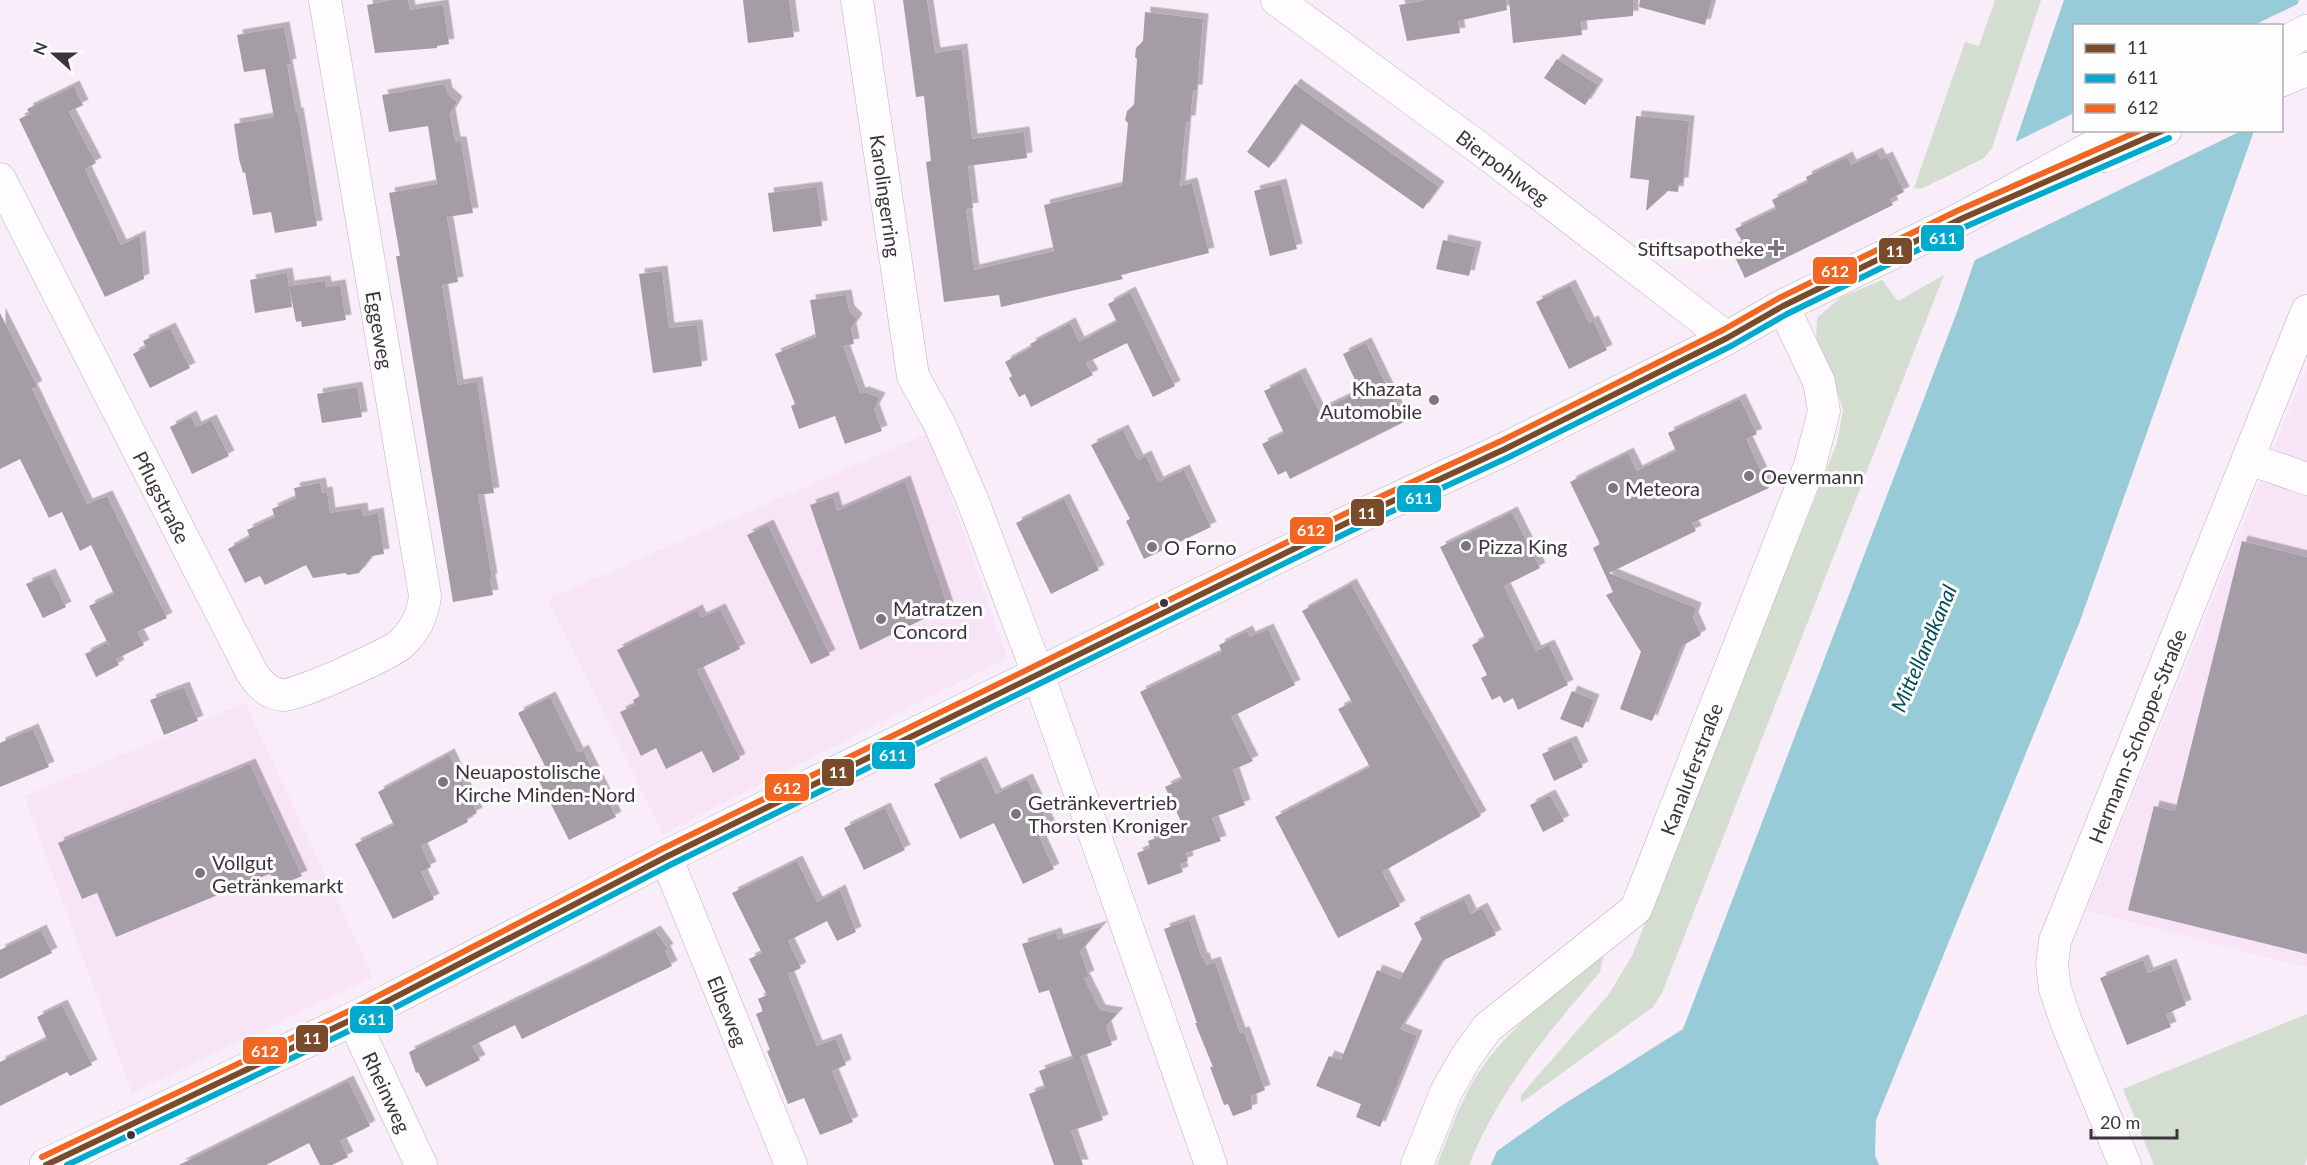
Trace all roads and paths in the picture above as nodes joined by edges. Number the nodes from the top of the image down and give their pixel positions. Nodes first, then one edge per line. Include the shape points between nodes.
1 (325, 0) edge
2 (857, 0) edge
3 (1277, 0) edge
4 (2307, 31) edge
5 (2283, 44) edge
6 (2120, 132) edge
7 (2160, 132) edge
8 (0, 179) edge
9 (1963, 218) junction
10 (1783, 306) junction
11 (2307, 311) edge
12 (1727, 338) junction
13 (2249, 459) junction
14 (2307, 479) edge
15 (393, 650) joint
16 (1038, 674) junction
17 (666, 857) junction
18 (353, 1019) junction
19 (46, 1165) edge
20 (421, 1165) edge
21 (791, 1165) edge
22 (1211, 1165) edge
23 (1418, 1165) edge
24 (2125, 1165) edge

1 - 15 street, Eggeweg via 425,596 414,628
2 - 16 street, Karolingerring via 913,376 939,423 972,499
3 - 12 street, Bierpohlweg via 1486,153
4 - 5 main road
6 - 9 main road
7 - 9 main road
8 - 15 street, Pflugstraße via 258,683 283,695 300,691
9 - 10 main road
10 - 12 main road
10 - 23 street, Kanaluferstraße via 1819,382 1824,411 1810,465 1636,909 1487,1028 1446,1092
11 - 13 street, Hermann-Schoppe-Straße
12 - 16 main road
13 - 14 street
13 - 24 street, Hermann-Schoppe-Straße via 2055,941 2055,989
16 - 17 main road
16 - 22 street, Karolingerring
17 - 18 main road
17 - 21 street, Elbeweg
18 - 19 main road
18 - 20 street, Rheinweg

